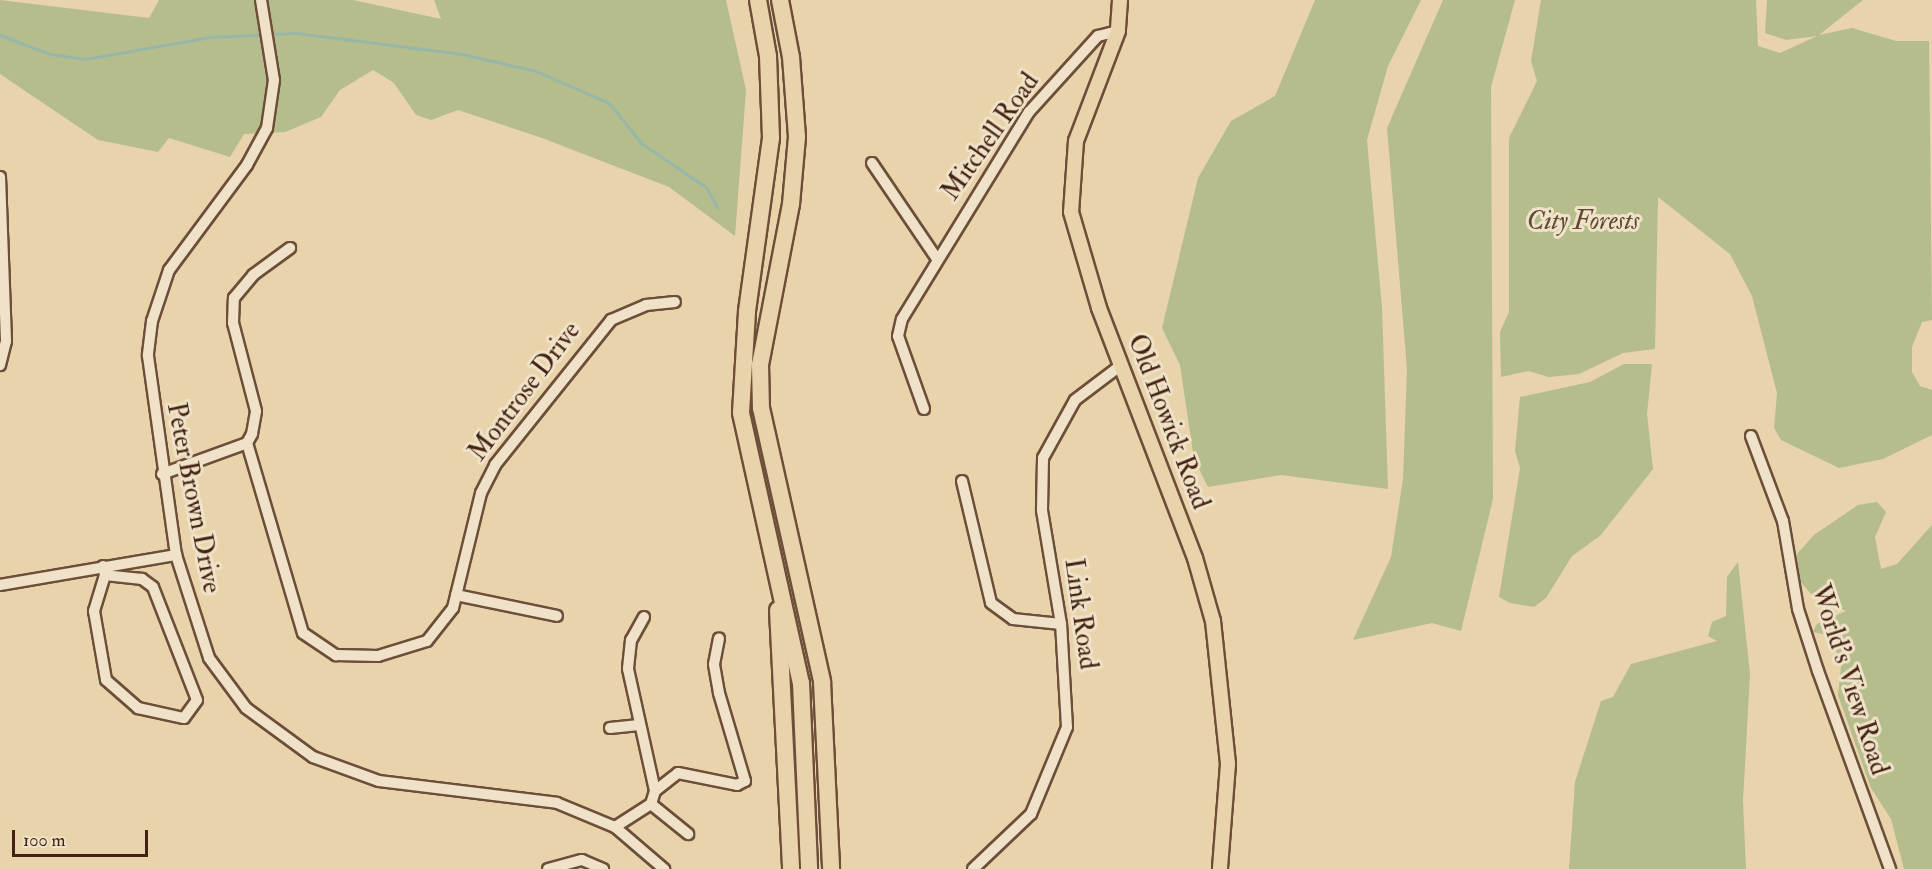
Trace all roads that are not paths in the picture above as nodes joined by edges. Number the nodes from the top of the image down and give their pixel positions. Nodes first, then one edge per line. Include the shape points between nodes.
1 (261, 0) edge
2 (758, 0) edge
3 (780, 0) edge
4 (1120, 0) edge
5 (1119, 31) junction
6 (872, 163) dead end
7 (0, 177) edge
8 (290, 248) dead end
9 (937, 259) junction
10 (675, 302) dead end
11 (0, 365) edge
12 (1120, 366) junction
13 (924, 409) dead end
14 (1751, 436) dead end
15 (247, 443) junction
16 (162, 474) junction
17 (962, 481) dead end
18 (768, 538) junction
19 (176, 555) junction
20 (104, 571) junction
21 (0, 585) edge
22 (456, 595) junction
23 (557, 616) dead end
24 (644, 616) dead end
25 (1061, 624) junction
26 (719, 638) dead end
27 (639, 725) junction
28 (610, 728) dead end
29 (655, 791) junction
30 (651, 804) junction
31 (615, 827) junction
32 (688, 834) dead end
33 (555, 867) edge
34 (600, 868) edge
35 (664, 869) edge
36 (791, 869) edge
37 (808, 869) edge
38 (831, 869) edge
39 (974, 869) edge
40 (1220, 869) edge
41 (1890, 869) edge

1 - 16 street, Peter Brown Drive via 271,44 273,105 267,128 247,165 169,270 152,321 151,401
2 - 18 highway via 768,56 771,138 747,312 741,413
3 - 38 highway via 791,57 797,137 791,204 760,365 761,408 822,682
4 - 5 main road, Old Howick Road
5 - 9 street, Mitchell Road via 1098,36 1040,97
5 - 12 main road, Old Howick Road via 1076,141 1071,185 1074,230
6 - 9 street, Mitchell Road
7 - 11 street via 6,341
8 - 15 street via 253,275 234,298 233,323 256,411
9 - 13 street, Mitchell Road via 898,328
10 - 22 street, Montrose Drive via 646,305 611,320 524,426 481,493
12 - 25 street, Link Road via 1075,400 1043,458 1042,510
12 - 40 main road, Old Howick Road via 1213,621 1228,764
14 - 41 street, World's View Road via 1783,521 1798,609
15 - 16 street
15 - 22 street, Montrose Drive via 303,633 314,645 336,655 378,656 427,641 449,618
16 - 19 street, Peter Brown Drive
17 - 25 street via 991,603 1013,619
18 - 36 highway via 777,595
18 - 37 highway via 801,683
19 - 20 street
19 - 31 street, Peter Brown Drive via 209,658 246,708 288,744 379,781 533,797
20 - 20 street via 97,594 94,632 111,688 148,712 184,718 197,700 153,587 134,577
20 - 21 street
22 - 23 street
24 - 27 street via 628,659
25 - 39 street, Link Road via 1067,727 1052,773 1031,814
26 - 29 street via 714,664 745,781 737,785 678,773
27 - 28 street
27 - 29 street
29 - 30 street
30 - 31 street
30 - 32 street
31 - 35 street, Peter Brown Drive
33 - 34 street via 582,860

